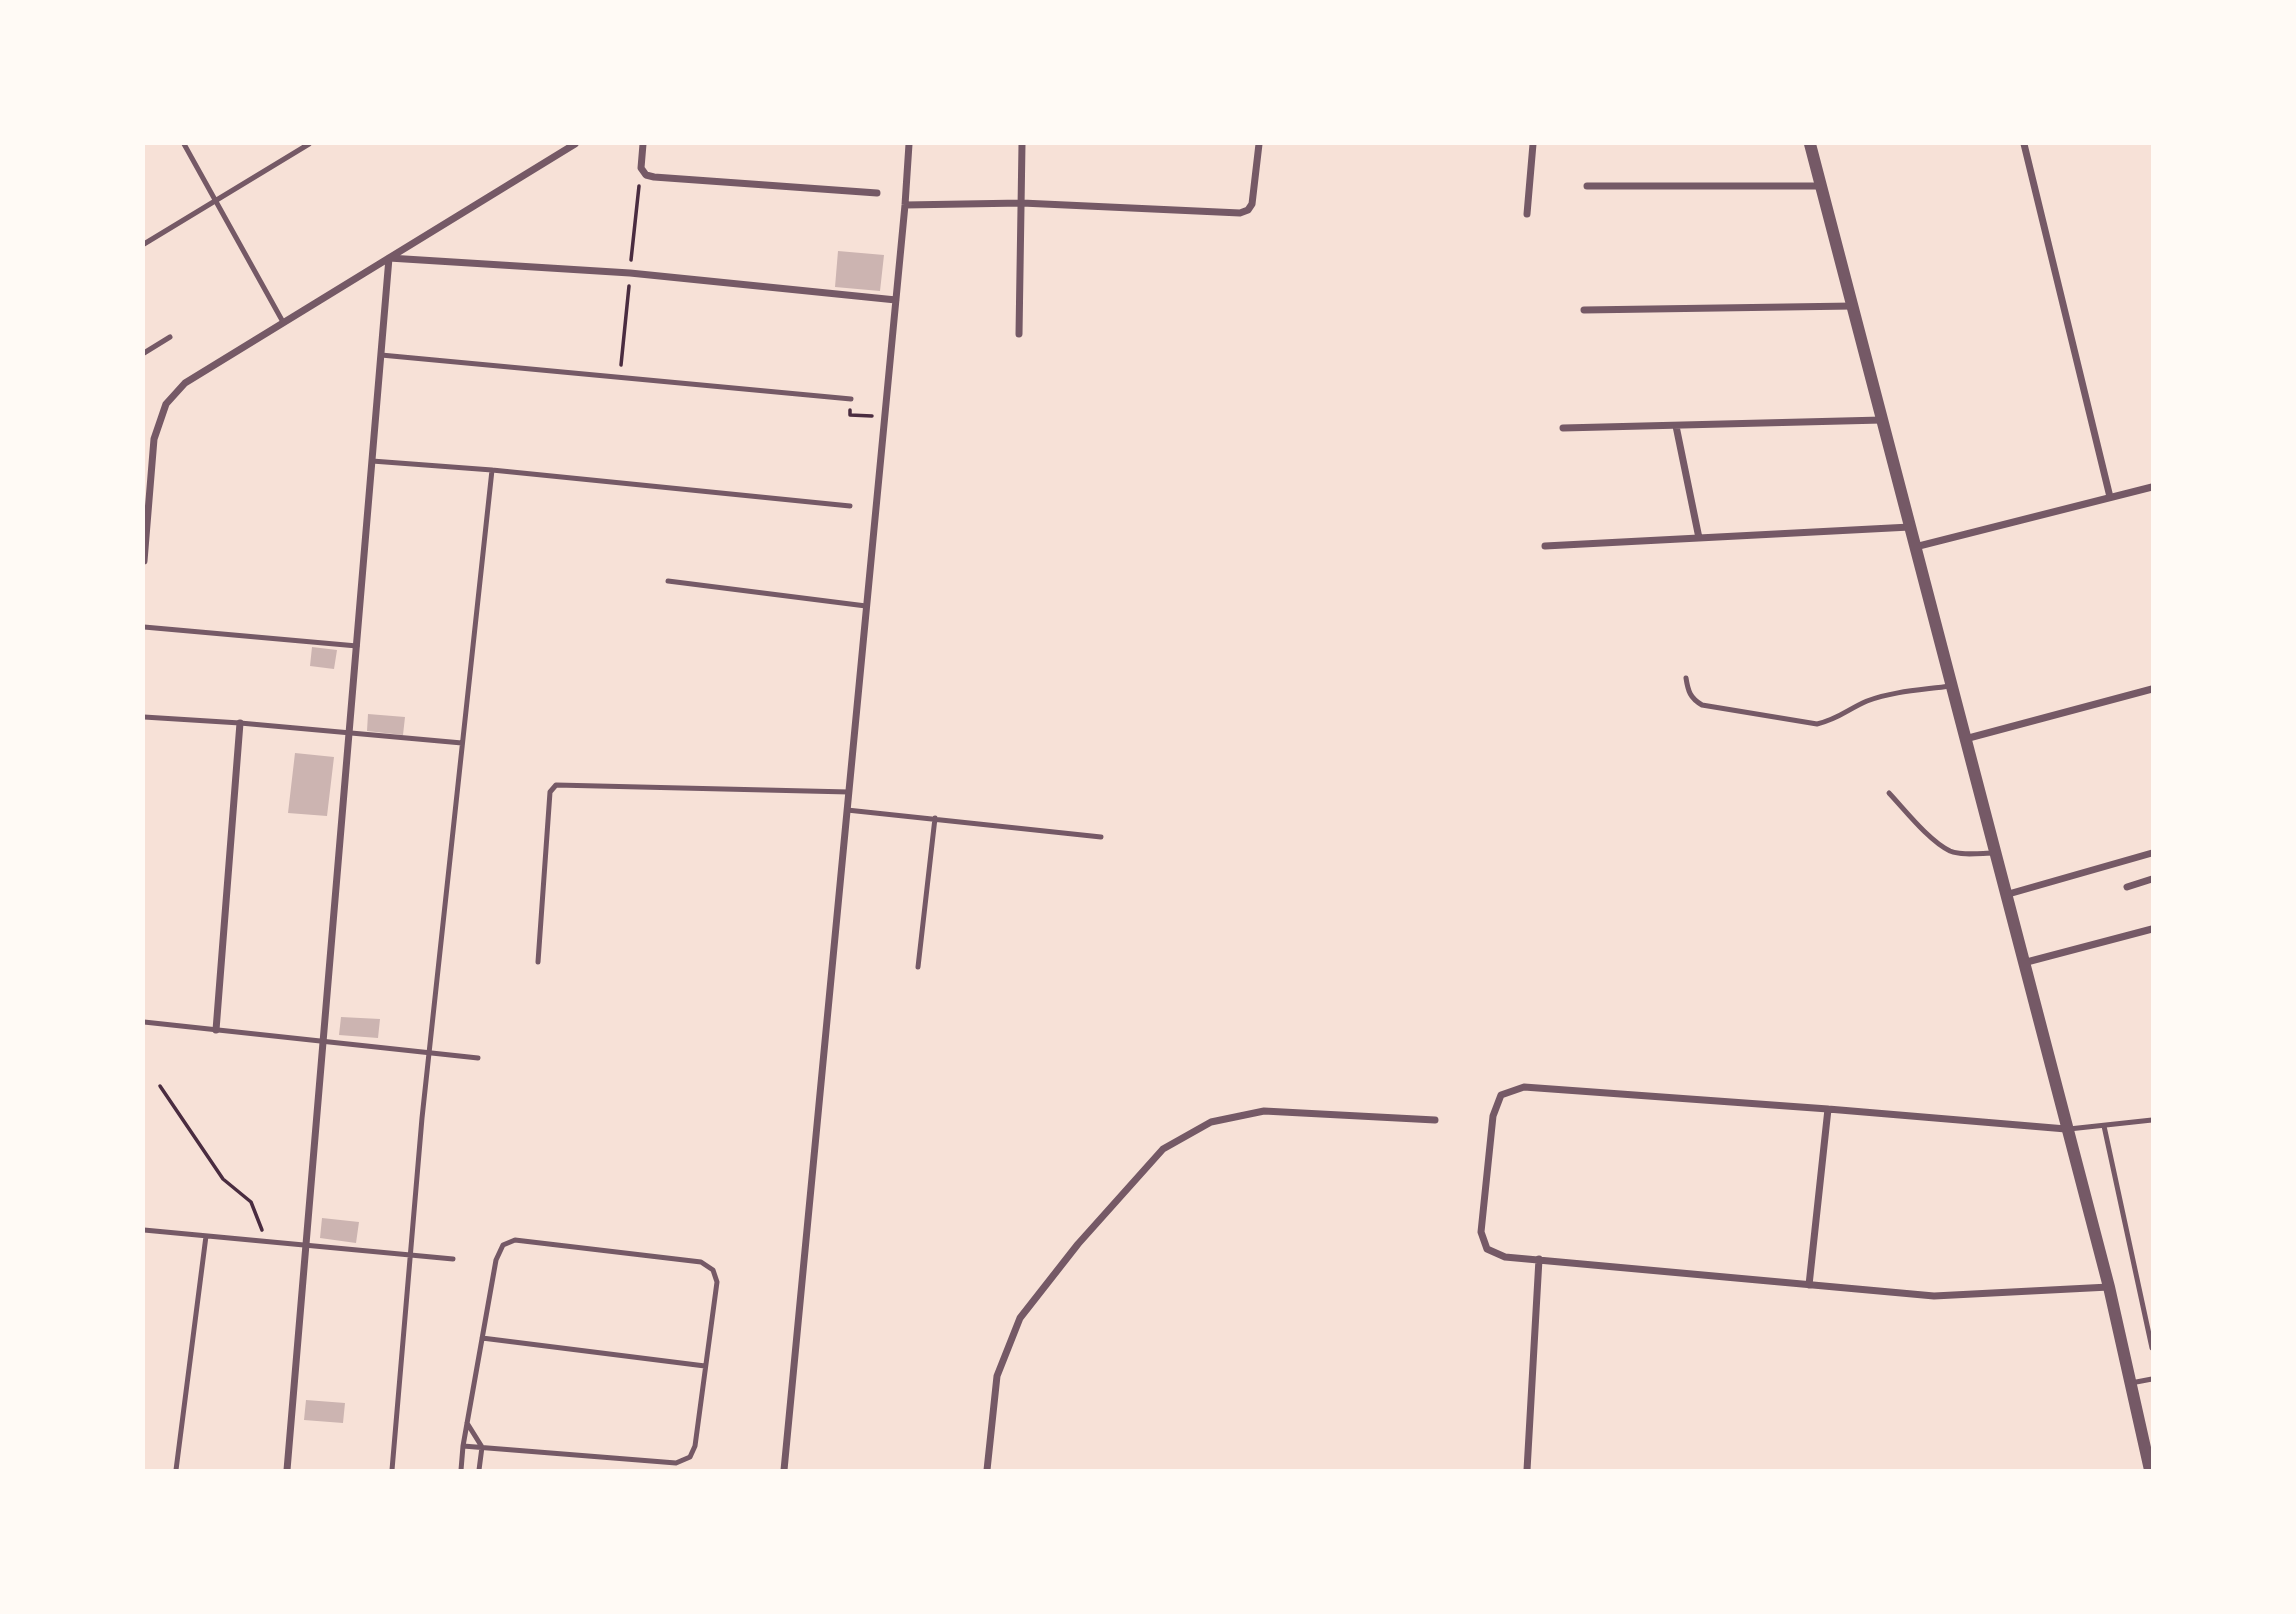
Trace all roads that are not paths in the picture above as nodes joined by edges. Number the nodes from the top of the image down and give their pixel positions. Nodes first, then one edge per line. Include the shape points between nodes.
1 (184, 144) edge
2 (309, 144) edge
3 (575, 144) edge
4 (643, 144) edge
5 (909, 144) edge
6 (1022, 144) edge
7 (1259, 144) edge
8 (1533, 144) edge
9 (1811, 144) edge
10 (2024, 144) edge
11 (1587, 186) dead end
12 (1821, 186) junction
13 (877, 193) dead end
14 (216, 200) junction
15 (1021, 203) junction
16 (905, 205) junction
17 (1527, 214) dead end
18 (144, 244) edge
19 (389, 258) junction
20 (895, 300) junction
21 (1853, 306) junction
22 (1584, 310) dead end
23 (282, 322) junction
24 (1019, 334) dead end
25 (170, 337) dead end
26 (144, 353) edge
27 (381, 355) junction
28 (851, 399) road end
29 (1882, 419) junction
30 (1676, 426) junction
31 (1563, 428) dead end
32 (372, 461) junction
33 (492, 470) junction
34 (2152, 487) edge
35 (2110, 497) junction
36 (850, 506) dead end
37 (145, 508) edge
38 (1910, 527) junction
39 (1699, 538) junction
40 (1545, 546) dead end
41 (1915, 547) junction
42 (144, 561) edge
43 (668, 581) dead end
44 (866, 606) junction
45 (144, 627) edge
46 (357, 646) junction
47 (1686, 678) dead end
48 (1951, 686) junction
49 (2152, 689) edge
50 (144, 718) edge
51 (240, 723) junction
52 (349, 733) junction
53 (1965, 738) junction
54 (462, 743) junction
55 (849, 792) junction
56 (1889, 793) dead end
57 (847, 810) junction
58 (935, 818) junction
59 (1101, 836) dead end
60 (1995, 853) junction
61 (2152, 853) edge
62 (2152, 879) edge
63 (2127, 887) dead end
64 (2006, 895) junction
65 (2152, 929) edge
66 (538, 962) dead end
67 (2023, 962) junction
68 (918, 967) dead end
69 (144, 1022) edge
70 (216, 1030) junction
71 (323, 1041) junction
72 (429, 1053) junction
73 (478, 1058) dead end
74 (1828, 1109) junction
75 (1435, 1120) dead end
76 (2152, 1120) edge
77 (2105, 1126) junction
78 (2066, 1129) junction
79 (144, 1230) edge
80 (206, 1236) junction
81 (306, 1245) junction
82 (410, 1255) junction
83 (453, 1259) dead end
84 (1539, 1259) junction
85 (1809, 1285) junction
86 (2109, 1287) junction
87 (482, 1338) junction
88 (2152, 1348) edge
89 (705, 1366) junction
90 (2152, 1379) edge
91 (2131, 1383) junction
92 (467, 1423) junction
93 (463, 1446) junction
94 (482, 1447) junction
95 (176, 1471) edge
96 (287, 1471) edge
97 (392, 1471) edge
98 (461, 1471) edge
99 (479, 1471) edge
100 (784, 1471) edge
101 (987, 1471) edge
102 (1527, 1471) edge
103 (2150, 1471) edge

1 - 14 lane
2 - 14 lane
3 - 19 street
4 - 13 street via 641,168 646,175
5 - 16 street
6 - 15 street
7 - 15 street via 1252,204 1240,213
8 - 17 street
9 - 12 street
10 - 35 street
11 - 12 street
12 - 21 street
14 - 18 lane
14 - 23 lane
15 - 16 street
15 - 24 street
16 - 20 street
19 - 20 street via 630,273
19 - 23 street
19 - 27 street
20 - 44 street
21 - 22 street
21 - 29 street
23 - 37 street via 185,383 166,404 154,439
25 - 26 lane
27 - 28 lane
27 - 32 street
29 - 30 street
29 - 38 street
30 - 31 street
30 - 39 street
32 - 33 lane
32 - 46 street
33 - 36 lane
33 - 54 lane
34 - 35 street
35 - 41 street
37 - 42 street
38 - 39 street
38 - 41 street
39 - 40 street
41 - 48 street
43 - 44 lane
44 - 55 street
45 - 46 lane
46 - 52 street
47 - 48 lane via 1689,693 1702,705 1817,724 1891,694
48 - 53 street
49 - 53 street
50 - 51 lane
51 - 52 lane
51 - 70 street
52 - 54 lane
52 - 71 street
53 - 60 street
54 - 72 lane
55 - 57 street
55 - 66 lane via 556,785 550,792
56 - 60 lane via 1951,851
57 - 58 lane
57 - 100 street
58 - 59 lane
58 - 68 lane
60 - 64 street
61 - 64 street
62 - 63 street
64 - 67 street
65 - 67 street
67 - 78 street
69 - 70 lane
70 - 71 lane
71 - 72 lane
71 - 81 street
72 - 73 lane
72 - 82 lane
74 - 78 street
74 - 84 street via 1524,1087 1501,1095 1493,1116 1480,1233 1487,1249 1505,1257
74 - 85 street
75 - 101 street via 1264,1111 1211,1122 1163,1149 1078,1244 1020,1318 997,1376
76 - 77 lane
77 - 78 lane
77 - 88 lane
78 - 86 street
79 - 80 lane
80 - 81 lane
80 - 95 lane
81 - 82 lane
81 - 96 street
82 - 83 lane
82 - 97 lane
84 - 85 street
84 - 102 street
85 - 86 street via 1934,1296
86 - 91 street
87 - 89 lane
87 - 89 lane via 496,1260 503,1245 515,1240 701,1262 713,1270 717,1282
87 - 92 lane
89 - 94 lane via 695,1446 690,1457 676,1463
90 - 91 lane
91 - 103 street
92 - 93 lane
92 - 94 lane
93 - 94 lane
93 - 98 lane
94 - 99 lane

